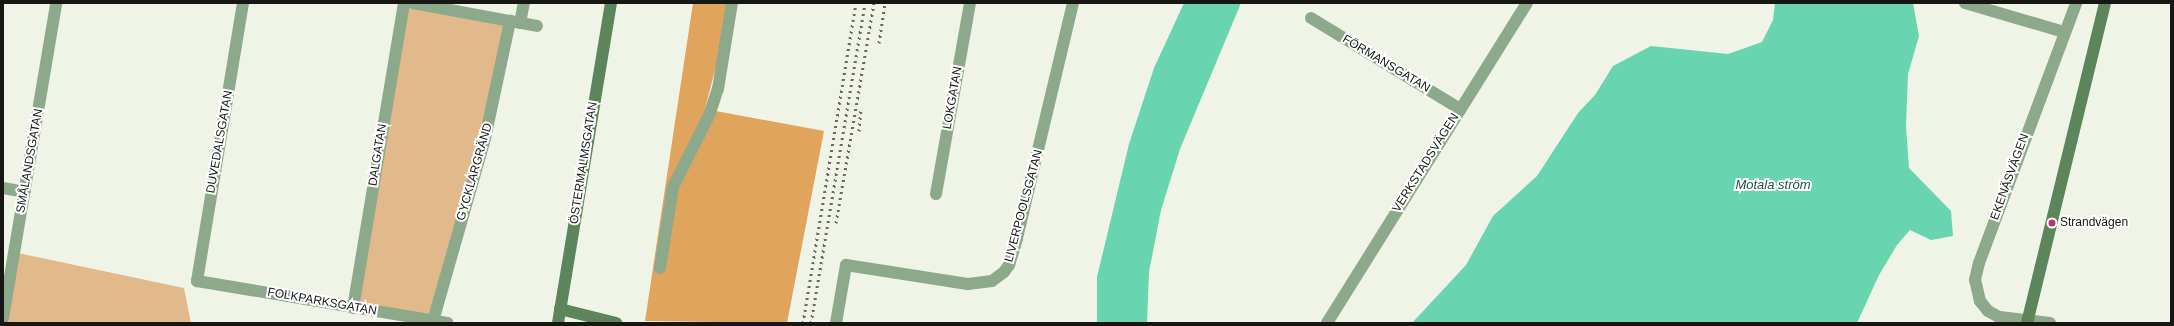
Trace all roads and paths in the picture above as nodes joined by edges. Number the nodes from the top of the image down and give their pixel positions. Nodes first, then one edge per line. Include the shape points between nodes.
1 (56, 3) edge
2 (243, 3) edge
3 (404, 3) edge
4 (413, 3) edge
5 (524, 3) edge
6 (611, 3) edge
7 (732, 3) edge
8 (970, 3) edge
9 (1073, 3) edge
10 (1527, 3) edge
11 (1964, 3) edge
12 (2076, 3) edge
13 (2105, 3) edge
14 (1312, 18) dead end
15 (515, 22) junction
16 (537, 26) dead end
17 (2064, 32) junction
18 (1460, 109) junction
19 (3, 188) edge
20 (25, 192) junction
21 (936, 194) dead end
22 (660, 268) dead end
23 (197, 281) joint
24 (353, 308) junction
25 (560, 309) junction
26 (3, 318) edge
27 (433, 321) junction
28 (2027, 322) edge
29 (447, 323) edge
30 (558, 323) edge
31 (616, 323) edge
32 (836, 323) edge
33 (1327, 323) edge
34 (2050, 323) edge

1 - 20 street, SMÅLANDSGATAN
2 - 23 street, DUVEDALSGATAN
3 - 24 street, DALGATAN
4 - 15 street
5 - 15 street, GYCKLARGRÄND
6 - 25 main road, ÖSTERMALMSGATAN
7 - 22 street via 718,89 710,113 673,187
8 - 21 street, LOKGATAN
9 - 32 street, LIVERPOOLSGATAN via 1010,265 992,281 968,284 846,265
10 - 18 street, VERKSTADSVÄGEN
11 - 17 street
12 - 17 street, EKENÄSVÄGEN
13 - 28 main road
14 - 18 street, FÖRMANSGATAN
15 - 16 street
15 - 27 street, GYCKLARGRÄND
17 - 28 street, EKENÄSVÄGEN via 1975,280 1977,294 1988,311 1999,318
18 - 33 street, VERKSTADSVÄGEN
19 - 20 street
20 - 26 street, SMÅLANDSGATAN
23 - 24 street, FOLKPARKSGATAN
24 - 27 street, FOLKPARKSGATAN
25 - 30 main road, ÖSTERMALMSGATAN
25 - 31 main road
27 - 29 street, FOLKPARKSGATAN
28 - 34 street, EKENÄSVÄGEN

